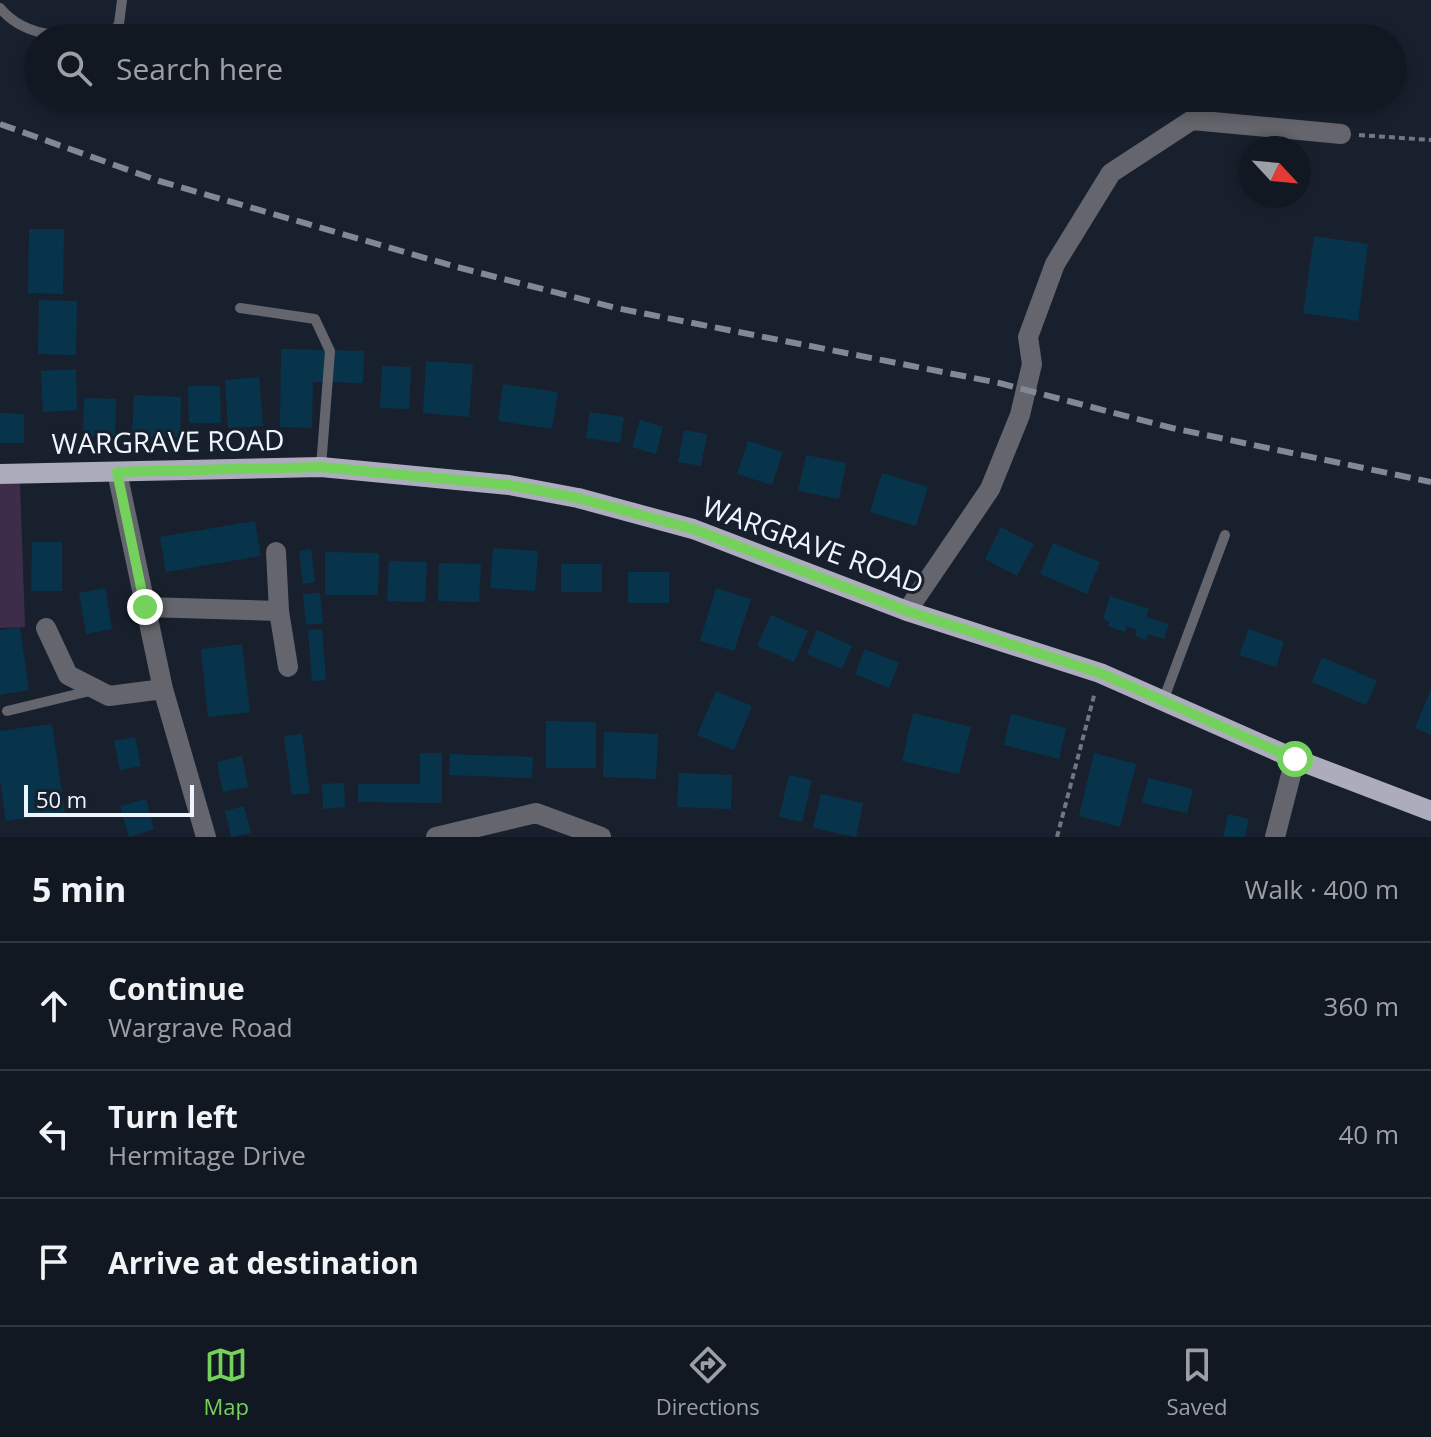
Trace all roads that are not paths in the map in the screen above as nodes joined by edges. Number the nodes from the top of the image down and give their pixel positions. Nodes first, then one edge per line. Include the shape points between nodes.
1 (122, 0) edge
2 (0, 8) edge
3 (119, 24) edge
4 (24, 26) edge
5 (1341, 134) road end
6 (240, 308) dead end
7 (321, 467) junction
8 (117, 472) junction
9 (0, 474) edge
10 (1225, 535) dead end
11 (276, 552) dead end
12 (145, 607) junction
13 (279, 611) junction
14 (907, 611) junction
15 (46, 628) dead end
16 (288, 667) dead end
17 (163, 689) junction
18 (96, 690) junction
19 (1163, 701) junction
20 (7, 711) dead end
21 (1295, 759) junction
22 (1431, 811) edge
23 (206, 837) edge
24 (436, 837) edge
25 (601, 837) edge
26 (1275, 837) edge

1 - 3 lane
2 - 4 lane
5 - 14 street via 1192,120 1111,173 1055,264 1028,337 1032,364 1020,415 990,489
6 - 7 lane via 315,319 330,351
7 - 8 main road, WARGRAVE ROAD
7 - 14 main road, WARGRAVE ROAD via 509,485 578,498 693,529
8 - 9 main road, WARGRAVE ROAD
8 - 12 street
10 - 19 lane
11 - 13 street
12 - 13 street
12 - 17 street
13 - 16 street
14 - 19 main road, WARGRAVE ROAD via 1100,673
15 - 18 street via 68,675
17 - 18 street via 109,696
17 - 23 street
18 - 20 lane
19 - 21 main road, WARGRAVE ROAD
21 - 22 main road, WARGRAVE ROAD
21 - 26 street
24 - 25 street via 536,813

